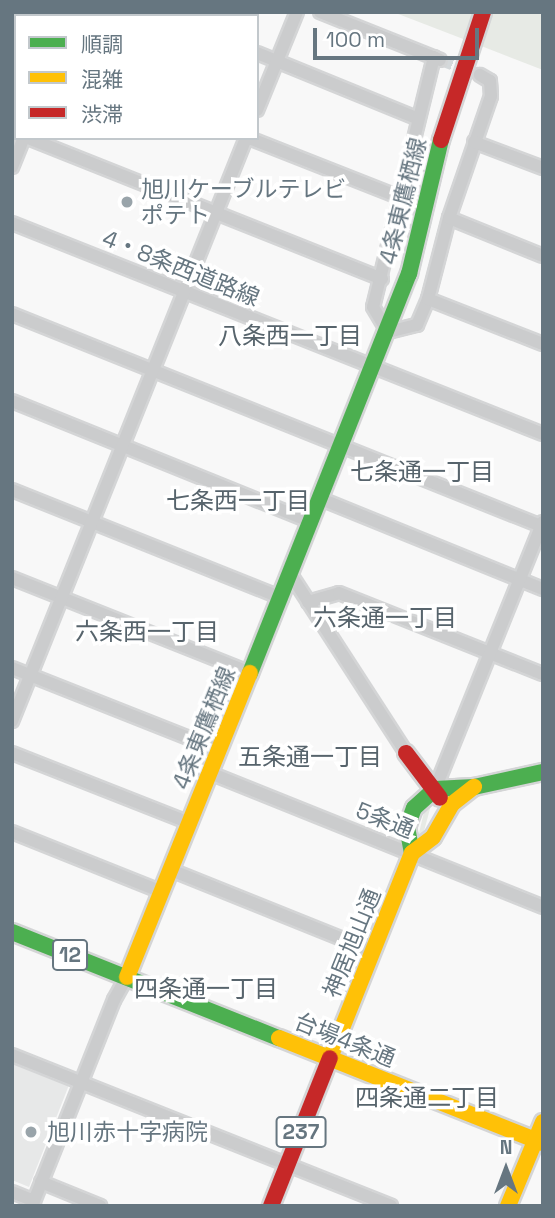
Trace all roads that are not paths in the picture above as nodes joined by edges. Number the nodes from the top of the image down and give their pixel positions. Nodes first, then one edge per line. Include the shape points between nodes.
1 (297, 12) edge
2 (320, 12) edge
3 (482, 15) edge
4 (259, 54) edge
5 (277, 61) junction
6 (485, 78) dead end
7 (259, 105) edge
8 (416, 118) junction
9 (25, 140) edge
10 (31, 140) edge
11 (247, 140) edge
12 (253, 140) edge
13 (474, 142) junction
14 (12, 167) edge
15 (543, 169) edge
16 (401, 198) junction
17 (216, 213) junction
18 (449, 218) junction
19 (12, 223) edge
20 (543, 256) edge
21 (382, 279) junction
22 (184, 292) junction
23 (428, 299) junction
24 (12, 314) edge
25 (388, 332) junction
26 (543, 344) edge
27 (374, 368) junction
28 (153, 370) junction
29 (12, 401) edge
30 (543, 434) edge
31 (123, 446) junction
32 (342, 446) junction
33 (12, 490) edge
34 (321, 499) junction
35 (92, 522) junction
36 (312, 522) junction
37 (542, 524) edge
38 (291, 575) junction
39 (12, 578) edge
40 (520, 580) junction
41 (543, 589) edge
42 (62, 598) junction
43 (282, 598) junction
44 (308, 601) junction
45 (490, 653) junction
46 (12, 668) edge
47 (251, 673) junction
48 (543, 674) edge
49 (31, 675) junction
50 (12, 721) edge
51 (219, 750) junction
52 (12, 753) edge
53 (406, 753) junction
54 (543, 772) edge
55 (210, 773) junction
56 (474, 787) junction
57 (435, 789) junction
58 (414, 808) junction
59 (442, 818) junction
60 (190, 823) junction
61 (12, 832) edge
62 (412, 853) junction
63 (171, 870) junction
64 (162, 892) junction
65 (543, 907) edge
66 (12, 933) edge
67 (373, 951) junction
68 (127, 977) junction
69 (12, 1055) edge
70 (330, 1058) junction
71 (80, 1082) junction
72 (543, 1122) edge
73 (539, 1142) edge
74 (288, 1164) junction
75 (41, 1182) junction
76 (12, 1192) edge
77 (33, 1203) edge
78 (100, 1206) edge
79 (271, 1206) edge
80 (391, 1206) edge
81 (508, 1206) edge

1 - 5 street
2 - 8 street via 437,58
3 - 25 main road, 4条東鷹栖線 via 447,114 409,274
4 - 5 street
5 - 7 street
5 - 8 street
6 - 13 street via 491,96
8 - 16 street
9 - 14 street
10 - 17 street
11 - 17 street
12 - 16 street
13 - 15 street
13 - 18 street
16 - 21 street
17 - 21 street
17 - 22 street
18 - 20 street
18 - 23 street
19 - 22 street, 4・8条西道路線
21 - 25 street via 373,307
22 - 27 street, 4・8条西道路線
22 - 28 street
23 - 25 street via 417,325
23 - 26 street
24 - 28 street
25 - 27 main road, 4条東鷹栖線
27 - 30 street, 4・8条西道路線
27 - 32 main road, 4条東鷹栖線
28 - 31 street
28 - 32 street
29 - 31 street
31 - 35 street
31 - 36 street
32 - 34 main road, 4条東鷹栖線
32 - 37 street
33 - 35 street
34 - 36 main road, 4条東鷹栖線
34 - 40 street
35 - 42 street
35 - 43 street
36 - 38 main road, 4条東鷹栖線
37 - 40 street
38 - 43 main road, 4条東鷹栖線
38 - 44 street
39 - 42 street
40 - 41 street
40 - 45 street
42 - 47 street
42 - 49 street
43 - 47 main road, 4条東鷹栖線
44 - 45 street via 339,593
44 - 53 street
45 - 48 street
45 - 57 street
46 - 49 street
47 - 51 main road, 4条東鷹栖線
49 - 50 street
49 - 51 street
51 - 55 main road, 4条東鷹栖線
52 - 60 street
53 - 57 main road
53 - 58 main road, 神居旭山通 via 414,773
54 - 56 main road
55 - 60 main road, 4条東鷹栖線
55 - 62 street, 5条通
56 - 57 main road
56 - 59 main road, 神居旭山通
57 - 58 main road
57 - 59 main road via 443,805
58 - 62 main road, 神居旭山通 via 407,827
59 - 62 main road, 神居旭山通 via 433,837
60 - 63 main road, 4条東鷹栖線
61 - 64 street
62 - 65 street, 5条通
62 - 67 main road, 神居旭山通
63 - 64 main road, 4条東鷹栖線
63 - 67 street
64 - 68 main road, 4条東鷹栖線
66 - 68 main road, 台場4条通 / 12
67 - 70 main road, 神居旭山通
68 - 70 main road, 台場4条通 / 12
68 - 71 street
69 - 71 street
70 - 73 main road, 台場4条通 / 12
70 - 74 main road, 神居旭山通 / 237
71 - 74 street
71 - 75 street
72 - 73 main road
73 - 81 main road
74 - 79 main road, 神居旭山通 / 237
74 - 80 street
75 - 77 street
75 - 78 street
76 - 77 street

